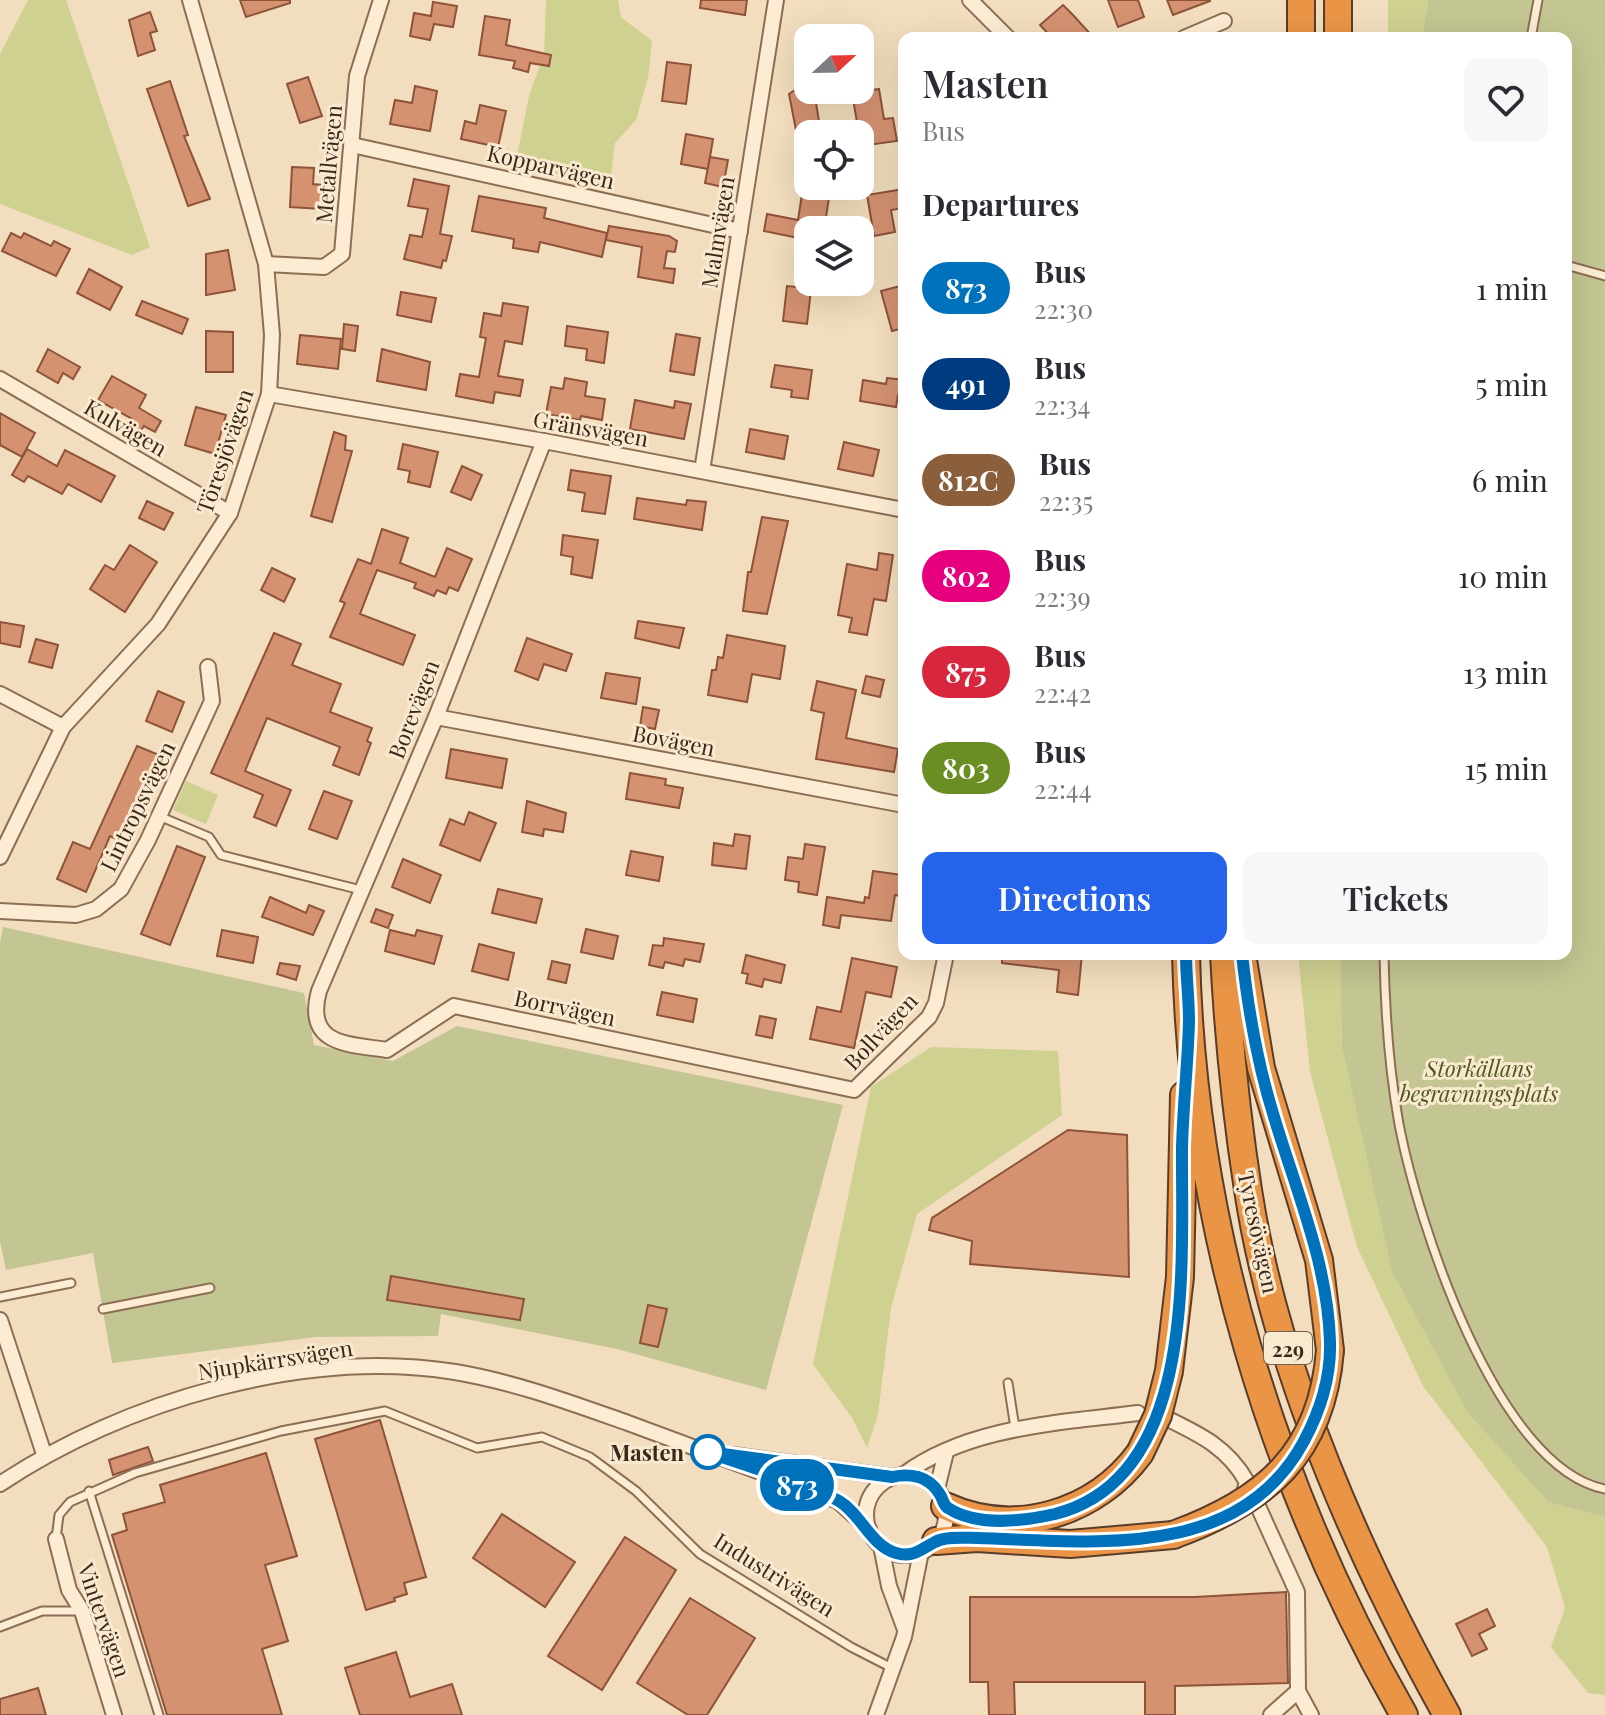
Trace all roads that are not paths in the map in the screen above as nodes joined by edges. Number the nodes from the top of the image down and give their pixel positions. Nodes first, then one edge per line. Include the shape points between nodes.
1 (190, 0) edge
2 (381, 0) edge
3 (776, 0) edge
4 (970, 0) edge
5 (1301, 0) edge
6 (1338, 0) edge
7 (1538, 0) edge
8 (1224, 21) dead end
9 (1002, 32) edge
10 (1198, 32) edge
11 (1301, 32) edge
12 (1338, 32) edge
13 (1532, 32) edge
14 (352, 145) junction
15 (740, 231) junction
16 (266, 264) junction
17 (1572, 267) edge
18 (1605, 276) edge
19 (0, 379) edge
20 (269, 394) junction
21 (544, 441) junction
22 (702, 471) junction
23 (898, 509) edge
24 (230, 513) junction
25 (208, 667) dead end
26 (0, 694) edge
27 (436, 717) junction
28 (63, 727) junction
29 (898, 804) edge
30 (159, 816) junction
31 (0, 857) edge
32 (361, 890) junction
33 (0, 911) edge
34 (945, 960) edge
35 (1186, 960) edge
36 (1224, 960) edge
37 (1243, 960) edge
38 (1385, 960) edge
39 (319, 991) joint
40 (1189, 1020) junction
41 (854, 1090) joint
42 (71, 1283) dead end
43 (210, 1288) dead end
44 (0, 1297) edge
45 (103, 1309) dead end
46 (0, 1320) edge
47 (1008, 1383) dead end
48 (1138, 1413) dead end
49 (1168, 1419) dead end
50 (1015, 1428) junction
51 (708, 1452) junction
52 (946, 1452) junction
53 (44, 1454) junction
54 (897, 1476) junction
55 (1247, 1482) junction
56 (0, 1484) edge
57 (1605, 1489) edge
58 (89, 1491) junction
59 (941, 1498) junction
60 (1242, 1502) dead end
61 (869, 1529) junction
62 (56, 1539) joint
63 (881, 1546) junction
64 (928, 1546) junction
65 (82, 1611) junction
66 (0, 1627) edge
67 (904, 1627) junction
68 (894, 1669) junction
69 (1298, 1691) junction
70 (114, 1715) edge
71 (159, 1715) edge
72 (876, 1715) edge
73 (1271, 1715) edge
74 (1311, 1715) edge
75 (1404, 1715) edge
76 (1447, 1715) edge

1 - 16 street, Töresjövägen
2 - 14 street, Metallvägen via 357,76
3 - 15 street, Malmvägen
4 - 9 street
5 - 11 highway
6 - 12 highway
7 - 13 lane
8 - 10 street
14 - 15 street, Kopparvägen
14 - 16 street, Metallvägen via 342,254 324,267
15 - 22 street, Malmvägen
16 - 20 street, Töresjövägen via 272,335
17 - 18 lane
19 - 24 street, Kulvägen
20 - 21 street, Gränsvägen
20 - 24 street, Töresjövägen
21 - 22 street, Gränsvägen
21 - 27 street, Borevägen
22 - 23 street, Gränsvägen
24 - 28 street, Töresjövägen via 158,624
25 - 30 street, Lintropsvägen via 212,701
26 - 28 street
27 - 29 street, Bovägen
27 - 32 street, Borevägen
28 - 31 street, Töresjövägen
30 - 32 lane via 209,837 221,855
30 - 33 street, Lintropsvägen via 121,889 96,909 76,915
32 - 39 street, Borevägen
34 - 41 street, Bollvägen via 929,1017
35 - 40 highway, Tyresövägen / 229
36 - 76 highway, Tyresövägen / 229 via 1248,1192 1275,1310 1319,1446 1361,1551
37 - 64 highway, bridge via 1261,1068 1319,1260 1330,1350 1313,1425 1286,1468 1247,1502 1173,1535 1070,1544 977,1538
38 - 57 lane via 1399,1125 1448,1291 1481,1361 1525,1428 1573,1476
39 - 41 street, Borrvägen via 317,1018 333,1041 387,1050 454,1006
40 - 59 highway, bridge via 1180,1277 1169,1371 1158,1415 1140,1453 1114,1483 1064,1511 1018,1520 975,1518
40 - 75 highway, Tyresövägen / 229 via 1197,1106 1221,1240 1263,1399 1328,1567
42 - 44 lane
43 - 45 lane
46 - 53 street
47 - 50 lane
48 - 50 street
49 - 55 street via 1213,1441
50 - 52 street
51 - 53 street, Njupkärrsvägen via 533,1389 453,1372 368,1367 189,1394
51 - 54 street, Njupkärrsvägen
51 - 61 street, Njupkärrsvägen via 838,1501
52 - 54 street
52 - 59 street
53 - 56 street, Njupkärrsvägen
54 - 59 street via 922,1478
54 - 61 street via 870,1498
55 - 60 street
55 - 69 street via 1297,1592
58 - 62 lane via 59,1515
58 - 68 lane, Industrivägen via 290,1429 385,1411 477,1448 542,1437 590,1457 636,1491 700,1554
58 - 71 lane
59 - 64 street via 945,1523
61 - 63 street
62 - 65 street, Vintervägen via 69,1590
63 - 64 street via 902,1554
63 - 67 street
64 - 67 street
65 - 66 lane via 42,1611
65 - 70 street, Vintervägen
67 - 68 street
68 - 72 street
69 - 73 street
69 - 74 street

